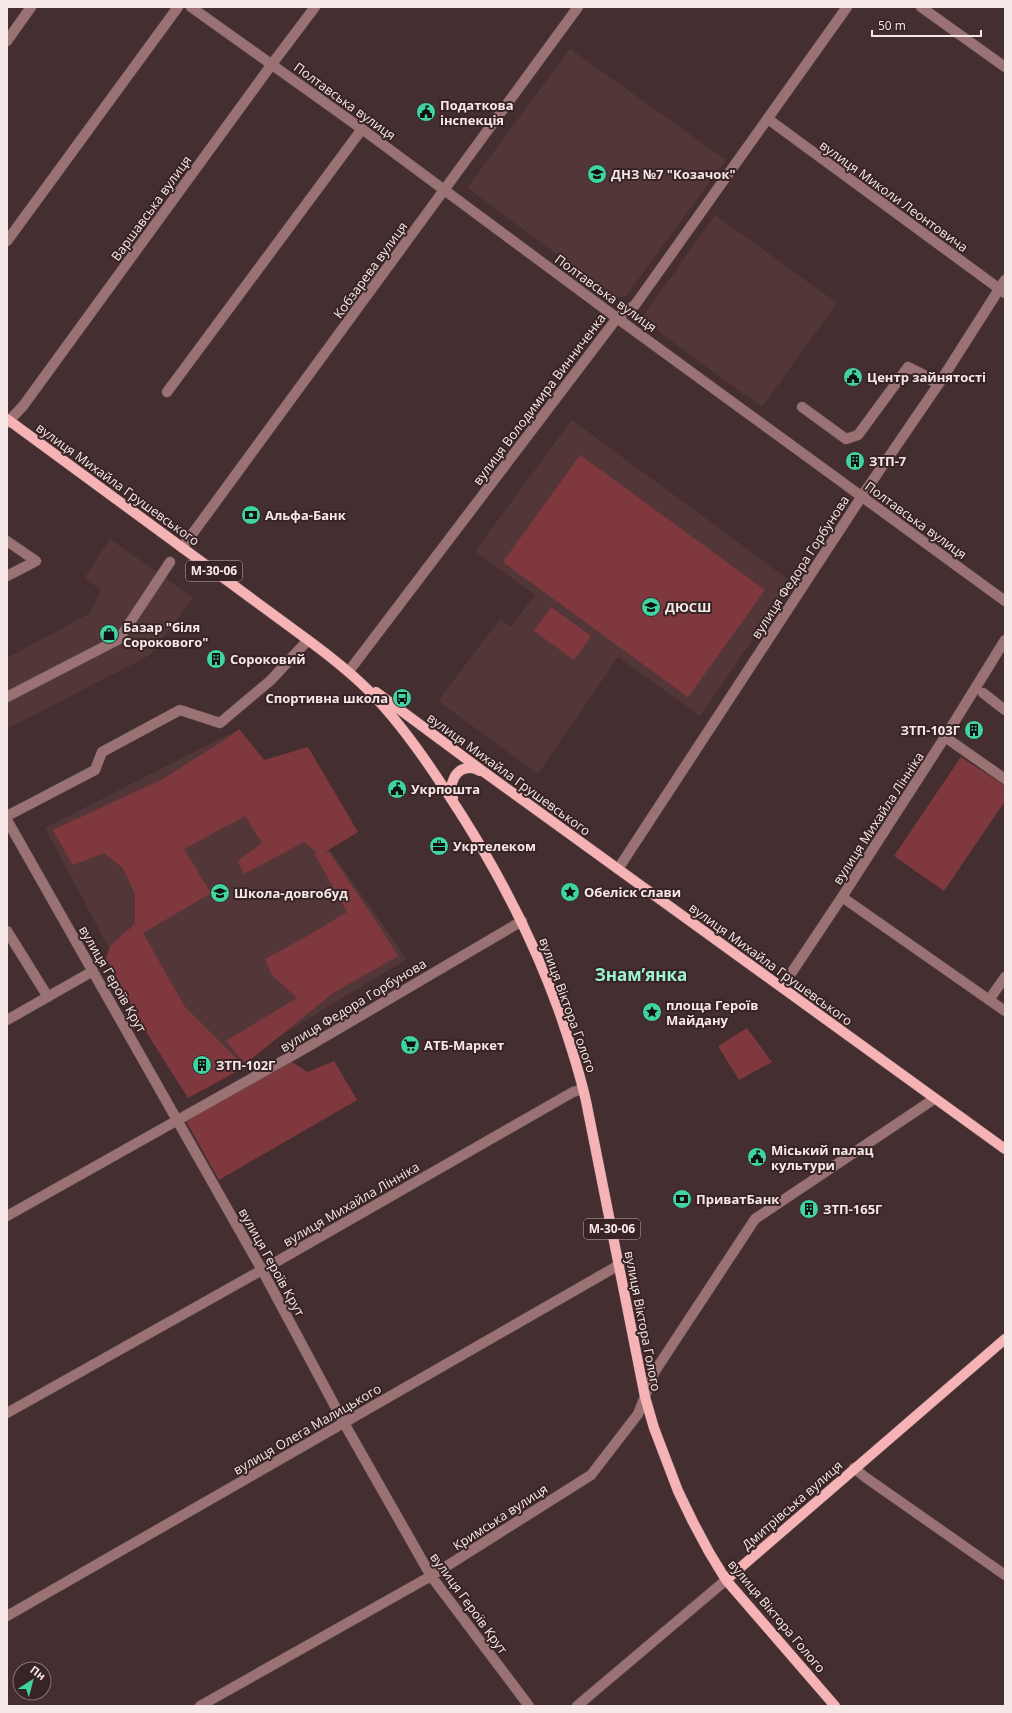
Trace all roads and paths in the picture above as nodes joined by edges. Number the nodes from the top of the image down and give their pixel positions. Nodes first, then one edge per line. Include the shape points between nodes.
1 (31, 7) edge
2 (178, 7) edge
3 (191, 7) edge
4 (315, 7) edge
5 (578, 7) edge
6 (848, 7) edge
7 (921, 7) edge
8 (7, 41) edge
9 (272, 64) junction
10 (1005, 67) edge
11 (768, 119) junction
12 (362, 129) junction
13 (445, 190) junction
14 (7, 241) edge
15 (1005, 280) edge
16 (1002, 291) edge
17 (617, 318) junction
18 (938, 385) junction
19 (166, 392) dead end
20 (802, 407) dead end
21 (8, 421) edge
22 (862, 496) junction
23 (7, 541) edge
24 (182, 548) junction
25 (170, 562) dead end
26 (7, 576) edge
27 (1005, 601) edge
28 (308, 640) junction
29 (1005, 640) edge
30 (349, 671) junction
31 (984, 693) dead end
32 (7, 697) edge
33 (1005, 710) edge
34 (409, 737) joint
35 (945, 737) junction
36 (484, 772) junction
37 (1005, 779) edge
38 (455, 804) junction
39 (7, 816) edge
40 (7, 820) edge
41 (618, 869) junction
42 (842, 897) junction
43 (522, 921) junction
44 (7, 931) edge
45 (93, 971) junction
46 (1005, 977) edge
47 (782, 987) junction
48 (48, 997) junction
49 (989, 1000) junction
50 (1005, 1012) edge
51 (7, 1020) edge
52 (583, 1089) junction
53 (934, 1099) junction
54 (178, 1121) junction
55 (1005, 1150) edge
56 (7, 1216) edge
57 (619, 1265) junction
58 (262, 1270) junction
59 (1005, 1339) edge
60 (645, 1397) junction
61 (7, 1413) edge
62 (344, 1423) junction
63 (854, 1468) junction
64 (431, 1576) junction
65 (1005, 1576) edge
66 (726, 1580) junction
67 (7, 1616) edge
68 (200, 1706) edge
69 (529, 1706) edge
70 (577, 1706) edge
71 (835, 1706) edge

1 - 8 street
2 - 14 street
3 - 9 street, Полтавська вулиця
4 - 9 street, Варшавська вулиця
5 - 13 street, Кобзарева вулиця
6 - 11 street, вулиця Володимира Винниченка
7 - 10 street
9 - 12 street, Полтавська вулиця
9 - 21 street, Варшавська вулиця via 23,406
11 - 16 street, вулиця Миколи Леонтовича
11 - 17 street, вулиця Володимира Винниченка via 635,305
12 - 13 street, Полтавська вулиця
12 - 19 street
13 - 17 street, Полтавська вулиця
13 - 24 street, Кобзарева вулиця
15 - 16 street, вулиця Федора Горбунова
16 - 18 street, вулиця Федора Горбунова
17 - 22 street, Полтавська вулиця
17 - 30 street, вулиця Володимира Винниченка
18 - 20 street via 908,367 858,434 846,439
18 - 22 street, вулиця Федора Горбунова
21 - 24 main road, вулиця Михайла Грушевського / М-30-06
22 - 27 street, Полтавська вулиця
22 - 41 street, вулиця Федора Горбунова
23 - 26 street via 36,561
24 - 28 main road, вулиця Михайла Грушевського / М-30-06
25 - 32 street via 118,639
28 - 30 main road, вулиця Михайла Грушевського / М-30-06
28 - 39 street via 272,680 220,723 180,710 102,752 95,770
29 - 35 street, вулиця Михайла Лінніка
30 - 34 main road, вулиця Михайла Грушевського / М-30-06
30 - 36 main road, вулиця Михайла Грушевського
31 - 33 street
34 - 38 main road, вулиця Віктора Голого / М-30-06
35 - 37 street
35 - 42 street, вулиця Михайла Лінніка
36 - 38 main road via 471,768 456,774 450,792
36 - 41 main road, вулиця Михайла Грушевського
38 - 43 main road, вулиця Віктора Голого / М-30-06
40 - 45 street, вулиця Героїв Крут
41 - 47 main road, вулиця Михайла Грушевського
42 - 47 street, вулиця Михайла Лінніка
42 - 49 street
43 - 52 main road, вулиця Віктора Голого / М-30-06 via 552,992
43 - 54 street, вулиця Федора Горбунова
44 - 48 street
45 - 48 street
45 - 54 street, вулиця Героїв Крут
46 - 49 street
47 - 53 main road, вулиця Михайла Грушевського
48 - 51 street
49 - 50 street
52 - 57 main road, вулиця Віктора Голого / М-30-06
52 - 58 street, вулиця Михайла Лінніка via 573,1092
53 - 55 main road, вулиця Михайла Грушевського
53 - 60 street, Кримська вулиця via 755,1218 654,1371
54 - 56 street, вулиця Федора Горбунова
54 - 58 street, вулиця Героїв Крут
57 - 60 main road, вулиця Віктора Голого / М-30-06
57 - 62 street, вулиця Олега Малицького
58 - 61 street, вулиця Михайла Лінніка
58 - 62 street, вулиця Героїв Крут
59 - 63 main road, Дмитрівська вулиця
60 - 64 street, Кримська вулиця via 638,1414 591,1475
60 - 66 main road, вулиця Віктора Голого / М-30-06 via 678,1491 692,1522
62 - 64 street, вулиця Героїв Крут
62 - 67 street, вулиця Олега Малицького
63 - 65 street
63 - 66 main road, Дмитрівська вулиця
64 - 68 street, Кримська вулиця
64 - 69 street, вулиця Героїв Крут
66 - 70 street, Дмитрівська вулиця
66 - 71 main road, вулиця Віктора Голого / М-30-06

